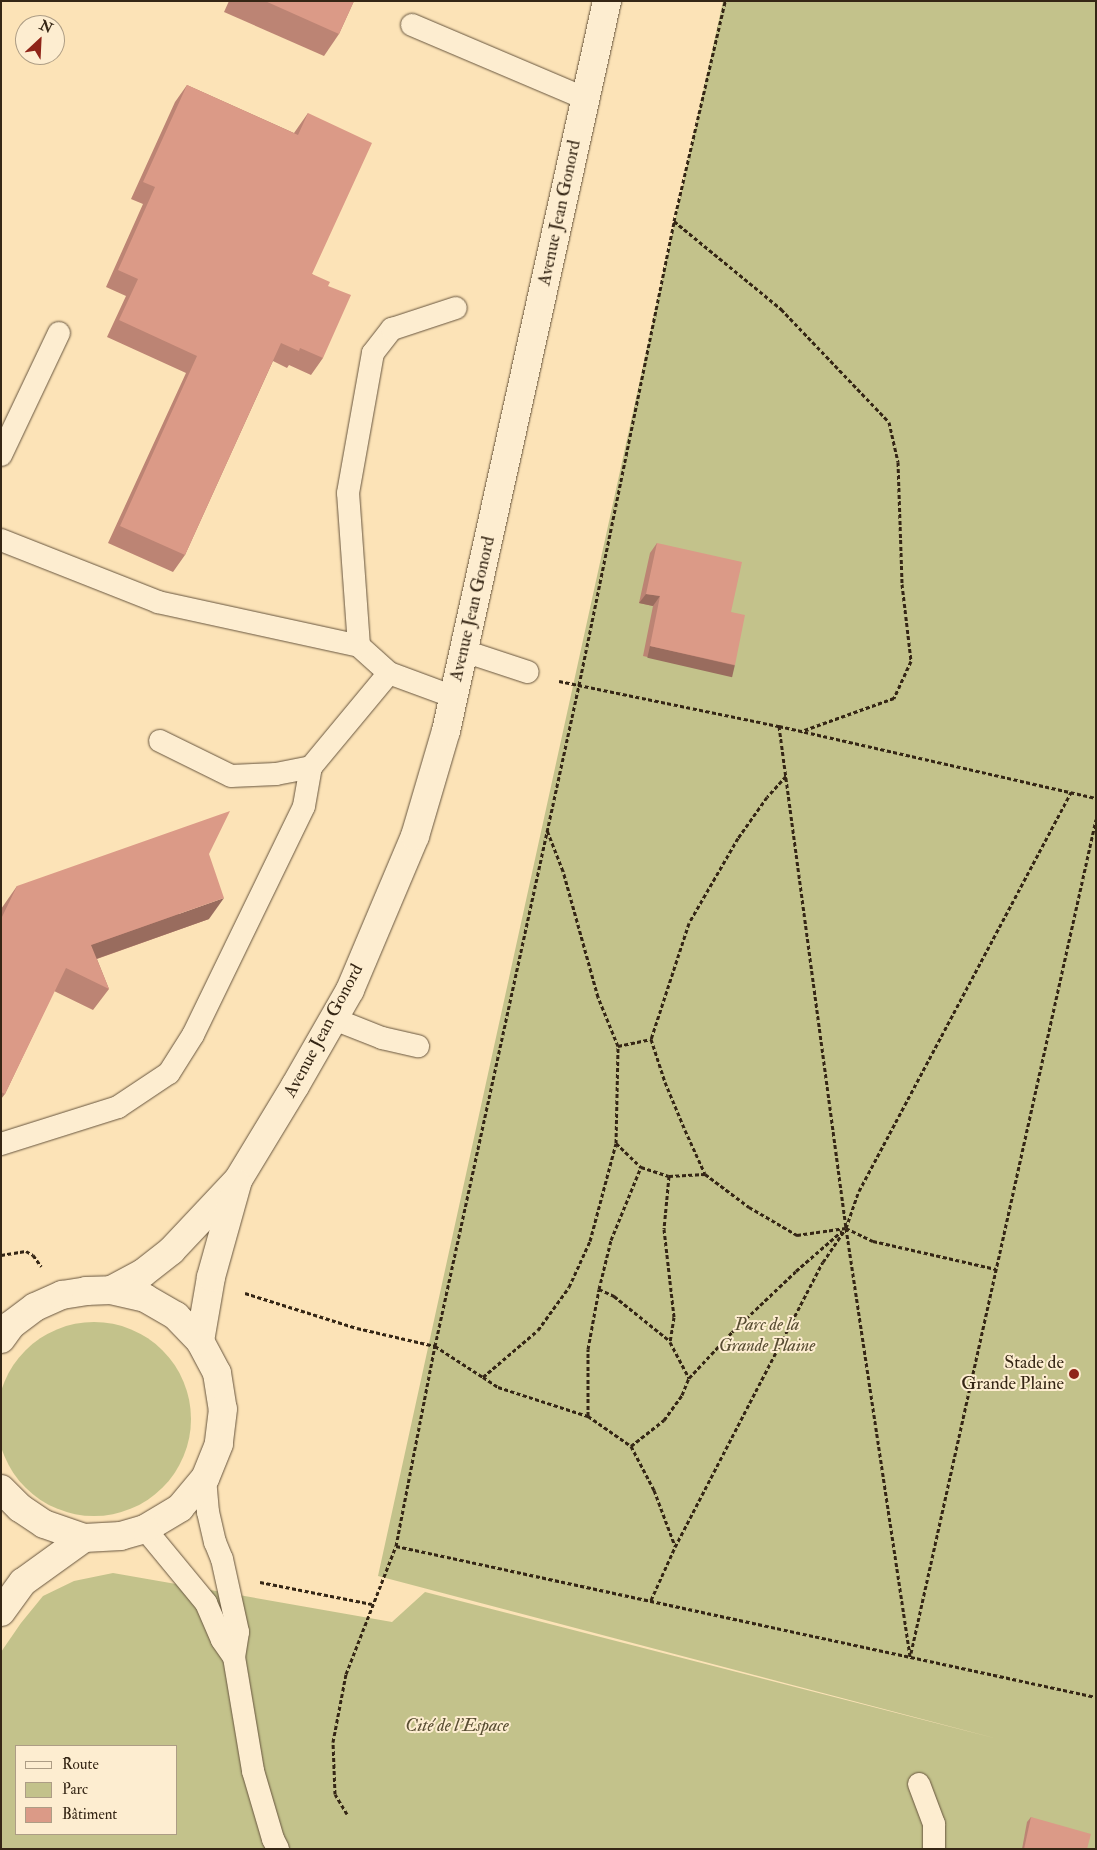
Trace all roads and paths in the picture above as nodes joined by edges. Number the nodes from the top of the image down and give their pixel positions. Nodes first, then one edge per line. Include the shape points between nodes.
1 (607, 1) edge
2 (725, 1) edge
3 (412, 25) dead end
4 (586, 99) junction
5 (674, 221) junction
6 (456, 308) dead end
7 (59, 333) dead end
8 (1, 455) edge
9 (1, 540) edge
10 (359, 646) junction
11 (464, 651) junction
12 (528, 672) joint
13 (389, 674) junction
14 (579, 685) junction
15 (454, 697) junction
16 (779, 726) junction
17 (802, 731) junction
18 (160, 741) dead end
19 (311, 767) junction
20 (786, 776) junction
21 (1071, 792) junction
22 (1096, 798) edge
23 (1096, 819) edge
24 (547, 830) junction
25 (334, 1019) junction
26 (651, 1039) junction
27 (418, 1046) dead end
28 (618, 1046) junction
29 (616, 1143) junction
30 (1, 1144) edge
31 (641, 1166) junction
32 (705, 1174) junction
33 (669, 1176) junction
34 (238, 1180) junction
35 (846, 1228) junction
36 (996, 1269) junction
37 (211, 1276) junction
38 (599, 1289) junction
39 (110, 1290) junction
40 (1, 1339) edge
41 (200, 1341) junction
42 (670, 1342) junction
43 (435, 1346) junction
44 (483, 1377) junction
45 (689, 1378) junction
46 (588, 1416) junction
47 (631, 1446) junction
48 (206, 1478) junction
49 (1, 1488) edge
50 (145, 1529) junction
51 (84, 1538) junction
52 (396, 1546) junction
53 (675, 1547) junction
54 (256, 1581) dead end
55 (651, 1600) junction
56 (372, 1604) junction
57 (1, 1612) edge
58 (234, 1656) junction
59 (910, 1657) junction
60 (1096, 1697) edge
61 (919, 1784) dead end
62 (347, 1814) dead end
63 (278, 1849) edge
64 (934, 1849) edge

1 - 4 street, Avenue Jean Gonord
2 - 5 path
3 - 4 lane
4 - 11 street, Avenue Jean Gonord
5 - 14 path
5 - 17 path via 782,309 889,422 898,462 902,584 911,661 894,698
6 - 10 lane via 392,329 373,353 348,494
7 - 8 lane
9 - 10 lane via 158,602
10 - 13 lane
11 - 12 lane
11 - 15 street, Avenue Jean Gonord
12 - 14 path
13 - 15 lane
13 - 19 lane
14 - 16 path
14 - 24 path
15 - 25 street, Avenue Jean Gonord via 415,836 350,990
16 - 17 path
16 - 20 path
17 - 21 path
18 - 19 lane via 231,776 276,774
19 - 30 lane via 304,806 194,1035 169,1073 118,1107
20 - 26 path via 738,838 689,923
20 - 35 path
21 - 22 path
21 - 35 path via 859,1191
23 - 36 path
24 - 28 path via 598,997
24 - 43 path
25 - 27 lane via 382,1038
25 - 34 street, Avenue Jean Gonord
26 - 28 path
26 - 32 path via 665,1082
28 - 29 path
29 - 31 path
29 - 44 path via 590,1241 569,1287 538,1330
31 - 33 path
31 - 38 path via 611,1240
32 - 33 path
32 - 35 path via 749,1207 797,1235
33 - 42 path via 664,1229 674,1317
34 - 37 street, Avenue Jean Gonord
34 - 39 street, Avenue Jean Gonord via 171,1251 143,1273
35 - 36 path via 873,1241
35 - 45 path via 767,1298
35 - 53 path via 823,1262
35 - 59 path
36 - 59 path
37 - 41 street, Avenue Jean Gonord
37 - 43 path via 238,1290 310,1314
38 - 42 path via 614,1296
38 - 46 path via 588,1349
39 - 40 street via 78,1292 48,1301 11,1325
39 - 41 street via 145,1298 176,1316
41 - 48 street via 217,1373 223,1409 219,1444
42 - 45 path
43 - 44 path
43 - 52 path
44 - 46 path via 498,1387
45 - 47 path via 664,1420
46 - 47 path
47 - 53 path via 654,1490
48 - 50 street via 180,1508
48 - 58 lane via 208,1512 238,1632
49 - 51 street via 20,1508 44,1524
50 - 51 street via 121,1536
50 - 58 lane via 206,1603 222,1640
51 - 57 street via 23,1582
52 - 55 path
52 - 56 path
53 - 55 path
54 - 56 path
55 - 59 path
56 - 62 path via 346,1674 333,1742 335,1794
58 - 63 lane via 253,1771
59 - 60 path
61 - 64 lane via 934,1824

